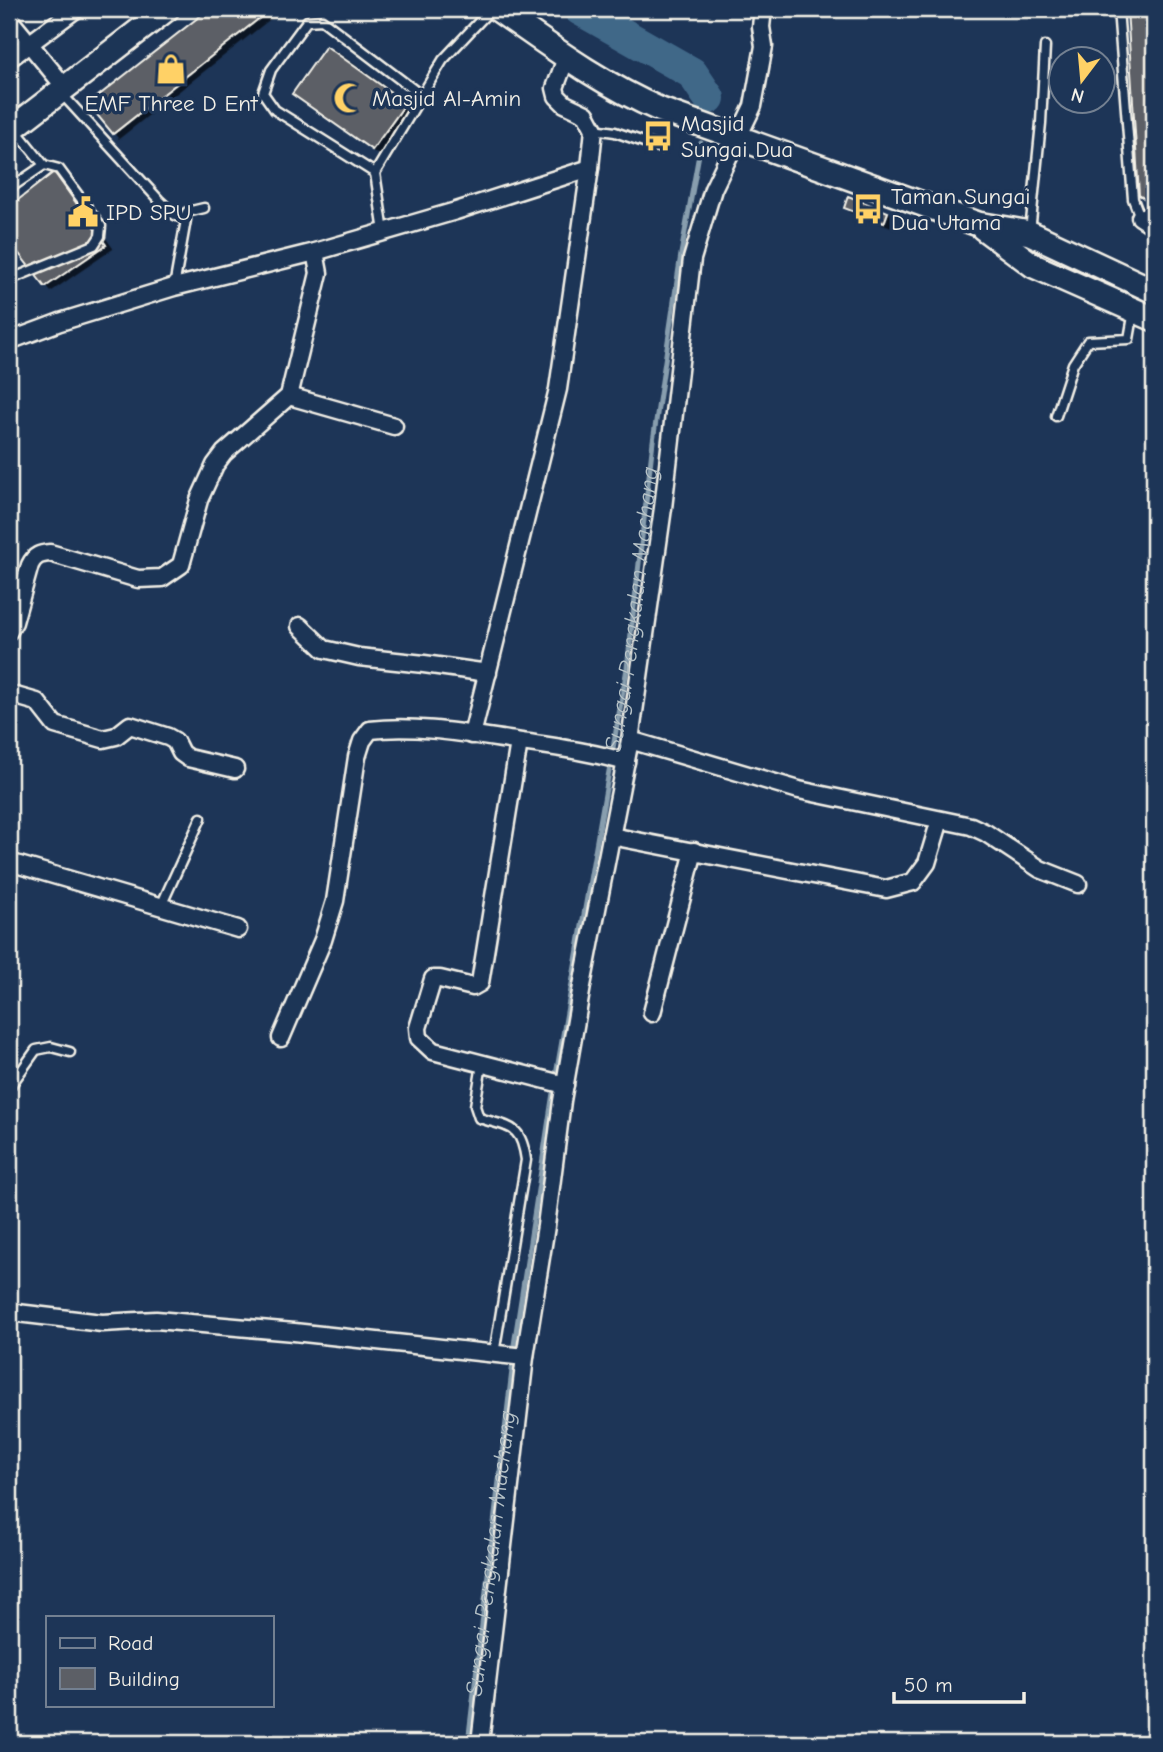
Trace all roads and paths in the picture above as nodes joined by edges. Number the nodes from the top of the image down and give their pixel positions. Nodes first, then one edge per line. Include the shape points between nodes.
1 (76, 9) edge
2 (167, 9) edge
3 (491, 9) edge
4 (497, 9) edge
5 (763, 9) edge
6 (1118, 9) edge
7 (9, 19) edge
8 (30, 43) junction
9 (1045, 46) dead end
10 (566, 58) junction
11 (9, 59) edge
12 (61, 89) junction
13 (422, 96) junction
14 (11, 129) edge
15 (594, 129) junction
16 (738, 138) junction
17 (661, 148) dead end
18 (44, 165) junction
19 (590, 168) junction
20 (375, 173) junction
21 (9, 189) edge
22 (204, 208) dead end
23 (1140, 217) joint
24 (184, 218) junction
25 (978, 224) junction
26 (1154, 226) edge
27 (384, 232) junction
28 (1030, 233) junction
29 (315, 252) junction
30 (9, 278) edge
31 (174, 287) junction
32 (1154, 291) edge
33 (1144, 315) edge
34 (9, 341) edge
35 (289, 396) junction
36 (1056, 416) dead end
37 (394, 426) dead end
38 (300, 626) dead end
39 (9, 631) edge
40 (488, 673) junction
41 (9, 694) edge
42 (472, 735) junction
43 (630, 740) junction
44 (519, 742) junction
45 (623, 761) junction
46 (235, 769) dead end
47 (201, 818) dead end
48 (940, 820) junction
49 (611, 836) junction
50 (694, 851) junction
51 (9, 862) edge
52 (1078, 884) dead end
53 (161, 906) junction
54 (238, 929) dead end
55 (652, 1013) dead end
56 (281, 1038) dead end
57 (70, 1052) dead end
58 (482, 1064) junction
59 (565, 1086) junction
60 (9, 1088) edge
61 (9, 1312) edge
62 (494, 1354) junction
63 (525, 1357) junction
64 (480, 1743) edge

1 - 8 street
2 - 12 main road
3 - 13 lane via 443,60
4 - 10 main road
5 - 16 street via 764,46 753,106
6 - 23 lane via 1133,199
7 - 8 street
8 - 11 street
8 - 12 street
9 - 28 lane
10 - 15 street via 555,88 557,96 586,114
10 - 16 main road via 625,94
12 - 14 main road
12 - 24 lane via 159,200
13 - 20 lane
13 - 20 lane via 322,20 307,21 271,70 263,93 275,110
14 - 18 lane
15 - 17 lane
15 - 19 street
16 - 25 main road
16 - 43 street via 713,189 692,259
18 - 21 lane
18 - 30 lane via 59,169 101,226 100,236 93,245
19 - 27 street
19 - 40 street via 558,388
20 - 27 lane
22 - 24 lane via 187,212
23 - 26 street
24 - 31 lane
25 - 28 main road
25 - 33 main road via 1034,266
27 - 29 street
28 - 32 main road
29 - 31 street
29 - 35 street via 319,273
31 - 34 street
33 - 36 lane via 1129,339 1088,341 1073,364
35 - 37 street
35 - 39 street via 215,465 199,500 181,565 173,573 138,579 41,554 30,565
38 - 40 street via 324,649
40 - 42 street
41 - 46 street via 37,702 55,725 103,739 116,736 131,721 168,737 188,758
42 - 44 street
42 - 56 street via 389,727 370,730 362,741 335,901
43 - 45 street
43 - 48 street via 799,790
44 - 45 street
44 - 58 street via 480,983 473,987 433,979 418,1028 419,1038 433,1051
45 - 49 street
47 - 53 lane
48 - 50 street via 928,863 913,882 886,888
48 - 52 street via 971,826 1040,870
49 - 50 street
49 - 59 street
50 - 55 street
51 - 53 street
53 - 54 street
57 - 60 lane via 51,1047 36,1050
58 - 59 street
58 - 62 lane via 475,1106 479,1118 512,1128 523,1138 526,1160
59 - 63 street
61 - 62 street via 102,1322 156,1320
62 - 63 street
63 - 64 street

